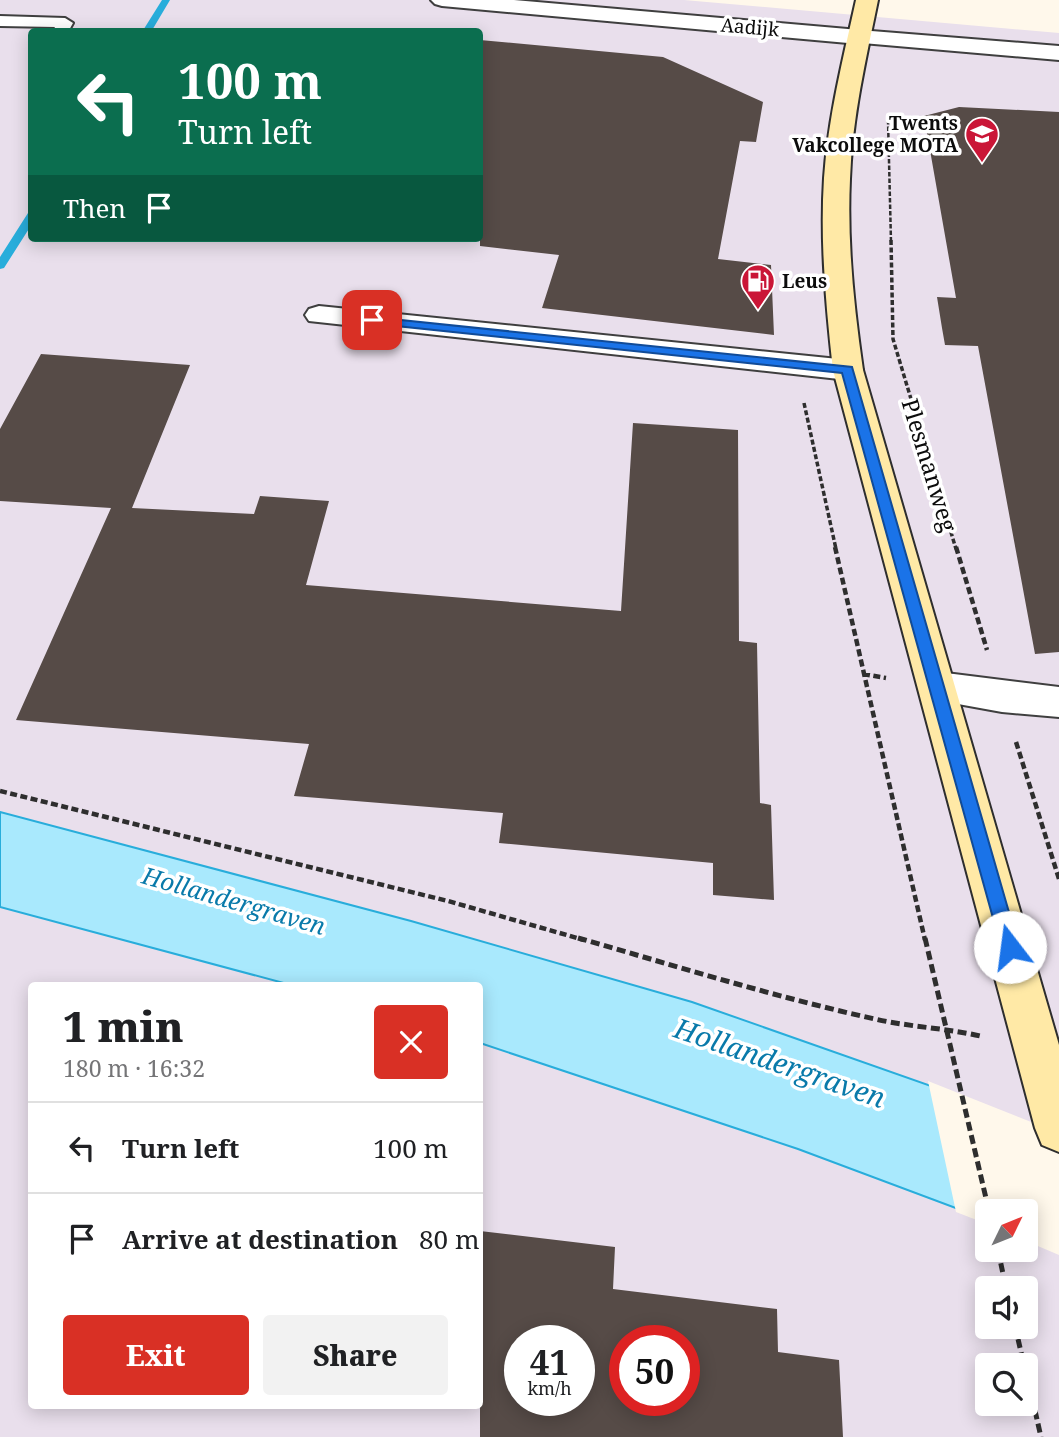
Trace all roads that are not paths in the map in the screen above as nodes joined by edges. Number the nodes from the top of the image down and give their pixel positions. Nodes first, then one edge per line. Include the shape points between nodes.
1 (442, 0) edge
2 (867, 0) edge
3 (0, 22) edge
4 (62, 28) edge
5 (859, 37) junction
6 (1059, 53) edge
7 (319, 314) dead end
8 (848, 370) junction
9 (938, 687) junction
10 (1059, 702) edge
11 (1057, 1120) edge

1 - 5 street, Aadijk
2 - 5 main road
3 - 4 lane via 65,23
5 - 6 street, Aadijk
5 - 8 main road via 841,139 836,204
7 - 8 street
8 - 9 main road
9 - 10 street
9 - 11 main road

